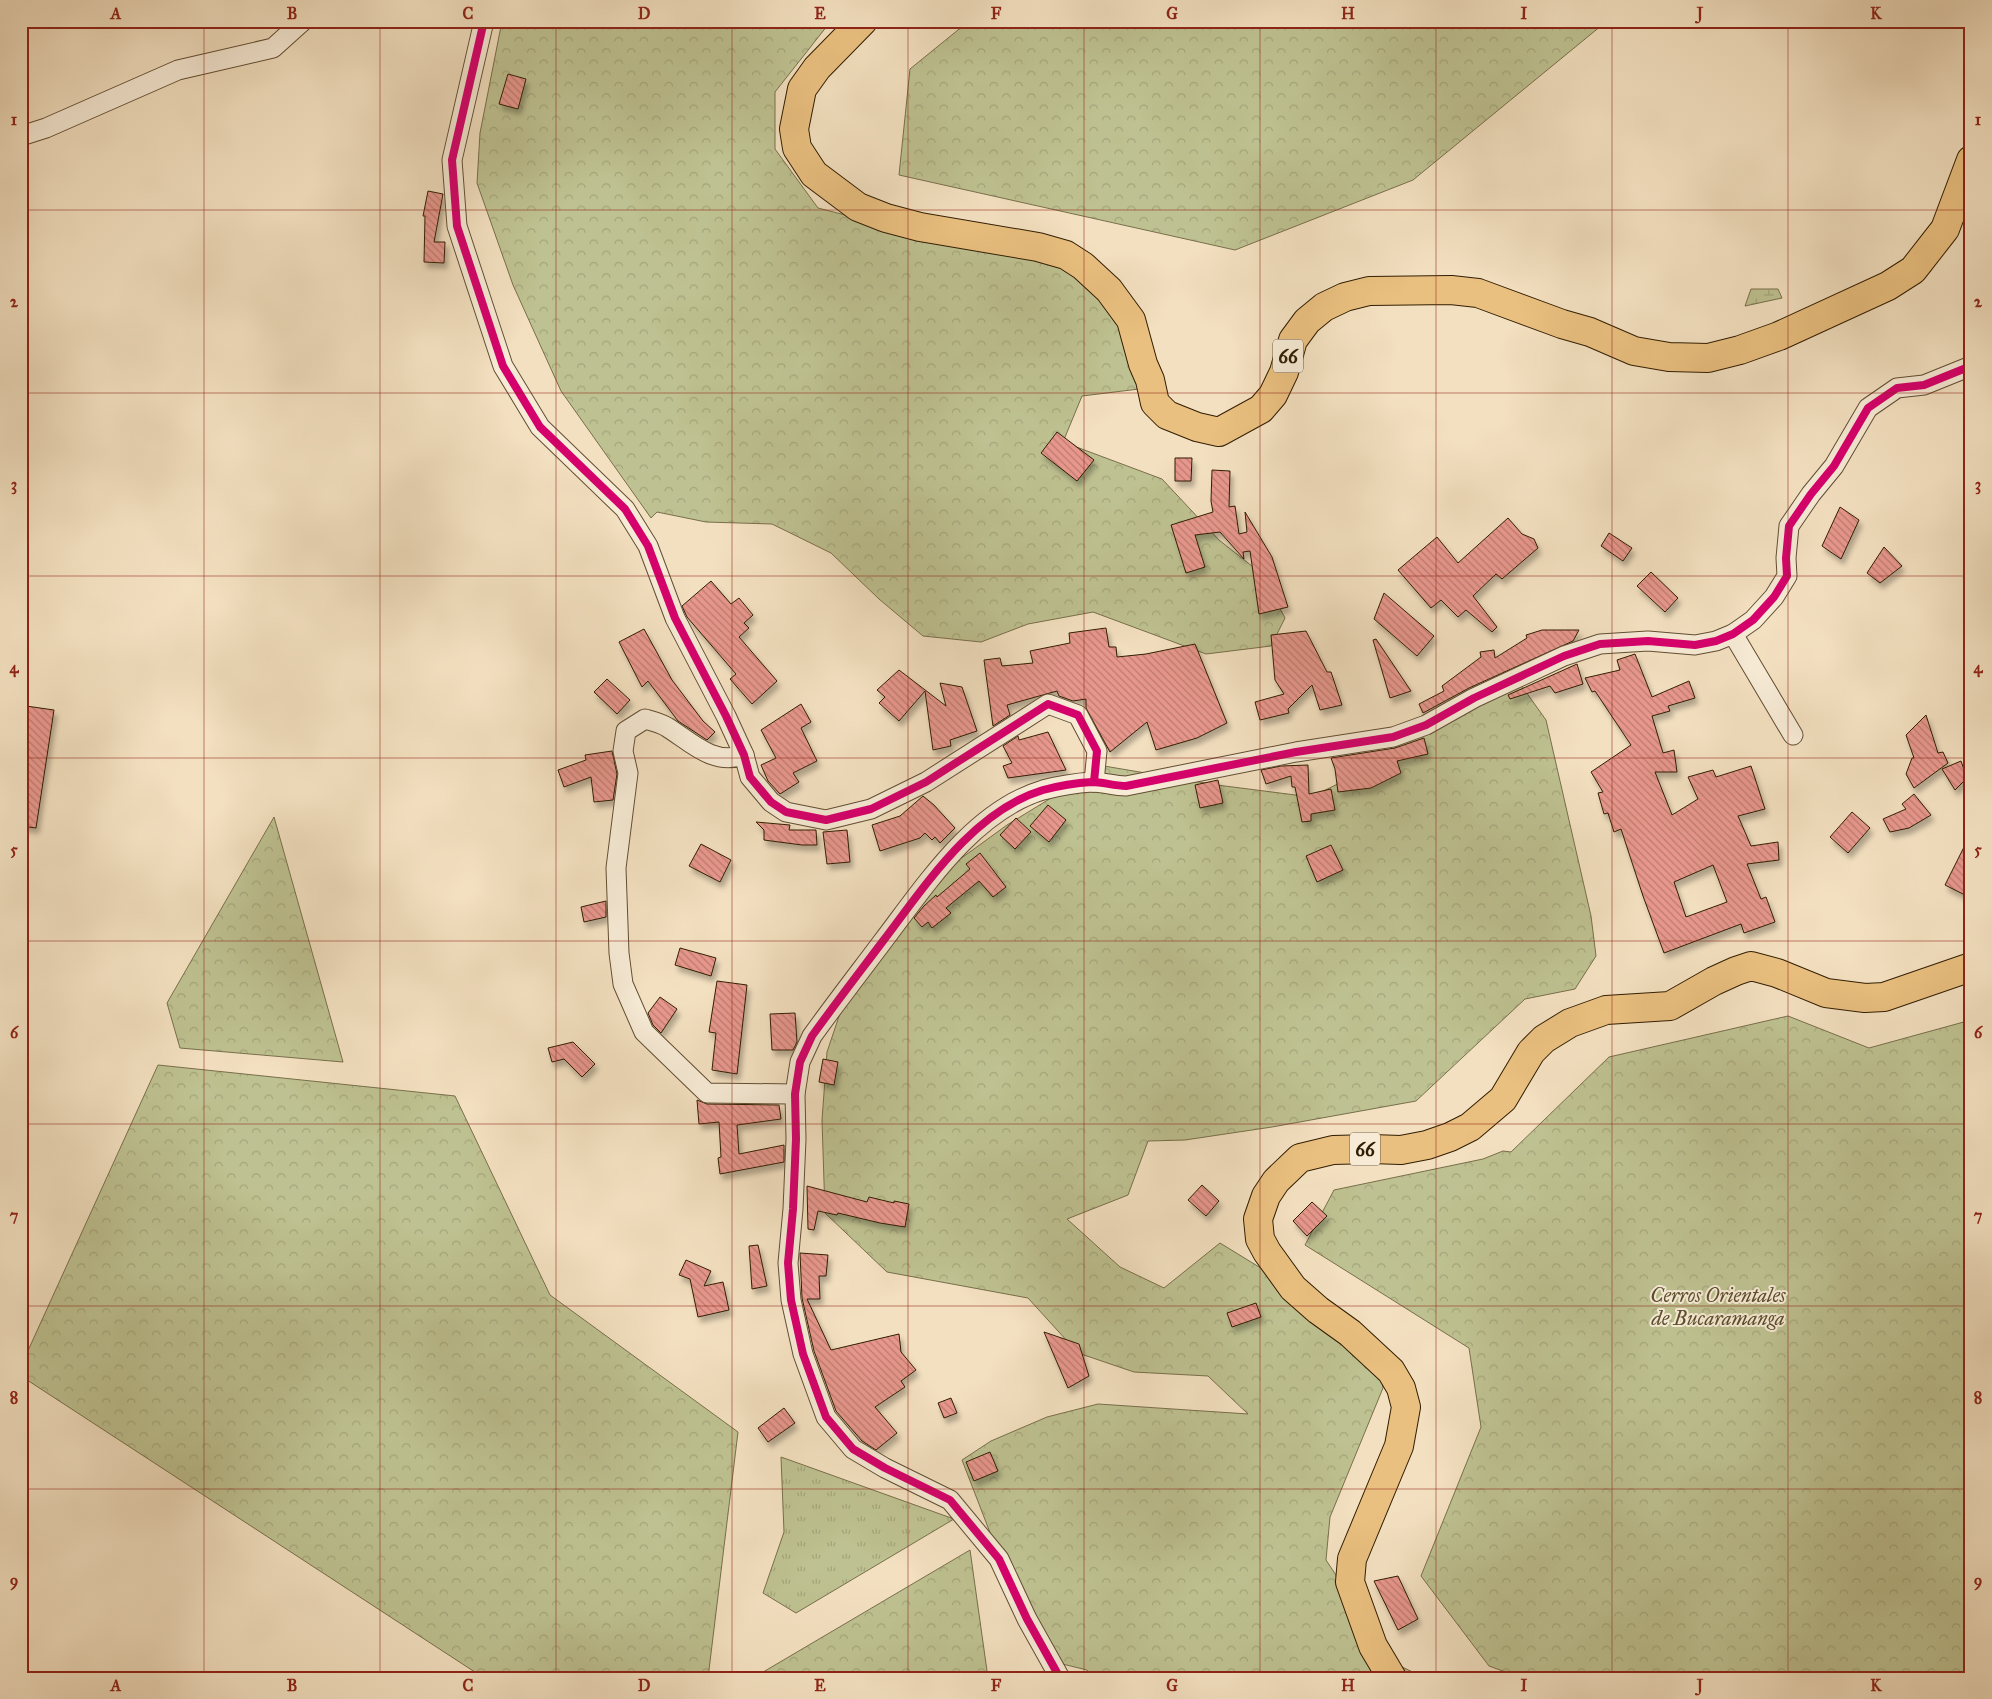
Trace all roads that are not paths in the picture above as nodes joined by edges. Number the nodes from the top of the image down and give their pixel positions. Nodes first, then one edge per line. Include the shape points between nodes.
1 (303, 21) edge
2 (484, 21) edge
3 (863, 21) edge
4 (21, 136) edge
5 (1971, 160) edge
6 (1971, 366) edge
7 (1733, 634) junction
8 (1793, 735) dead end
9 (744, 755) junction
10 (1094, 782) junction
11 (1971, 967) edge
12 (795, 1094) junction
13 (1060, 1678) edge
14 (1392, 1678) edge

1 - 4 street via 273,48 178,70
2 - 9 street via 452,160 457,226 503,366 540,427 624,509 648,546 675,618
3 - 5 highway, 66 via 817,68 802,89 794,129 797,148 814,174 858,207 886,218 1066,255 1109,290 1131,320 1155,403 1167,415 1219,432 1261,409 1273,395 1293,340 1307,321 1324,307 1369,291 1451,290 1478,293 1634,350 1669,357 1708,358 1771,339 1888,286 1913,270 1945,229
6 - 7 street via 1924,385 1897,388 1868,408 1834,466 1789,526 1787,576 1774,598 1753,620
7 - 8 street
7 - 10 street via 1695,644 1648,641 1600,644 1564,656 1474,698 1426,725 1393,736 1126,786
9 - 10 street via 750,777 771,802 786,812 826,820 871,809 926,782 1048,704 1078,715 1097,751
9 - 12 street via 732,759 718,757 694,746 665,726 645,719 626,731 623,751 628,773 616,868 623,984 644,1032 707,1092
10 - 12 street via 1044,790 1015,801 983,823 930,877 812,1036 800,1062
11 - 14 highway, 66 via 1884,998 1865,998 1826,993 1751,966 1714,981 1670,1006 1606,1010 1570,1023 1544,1039 1531,1052 1503,1099 1470,1127 1427,1145 1401,1150 1333,1150 1300,1158 1276,1182 1266,1196 1258,1219 1260,1239 1267,1252 1293,1288 1391,1371 1401,1388 1406,1407 1399,1446 1352,1559 1350,1582 1373,1646
12 - 13 street via 796,1139 788,1263 791,1300 803,1354 826,1416 853,1449 950,1500 999,1559 1026,1619

